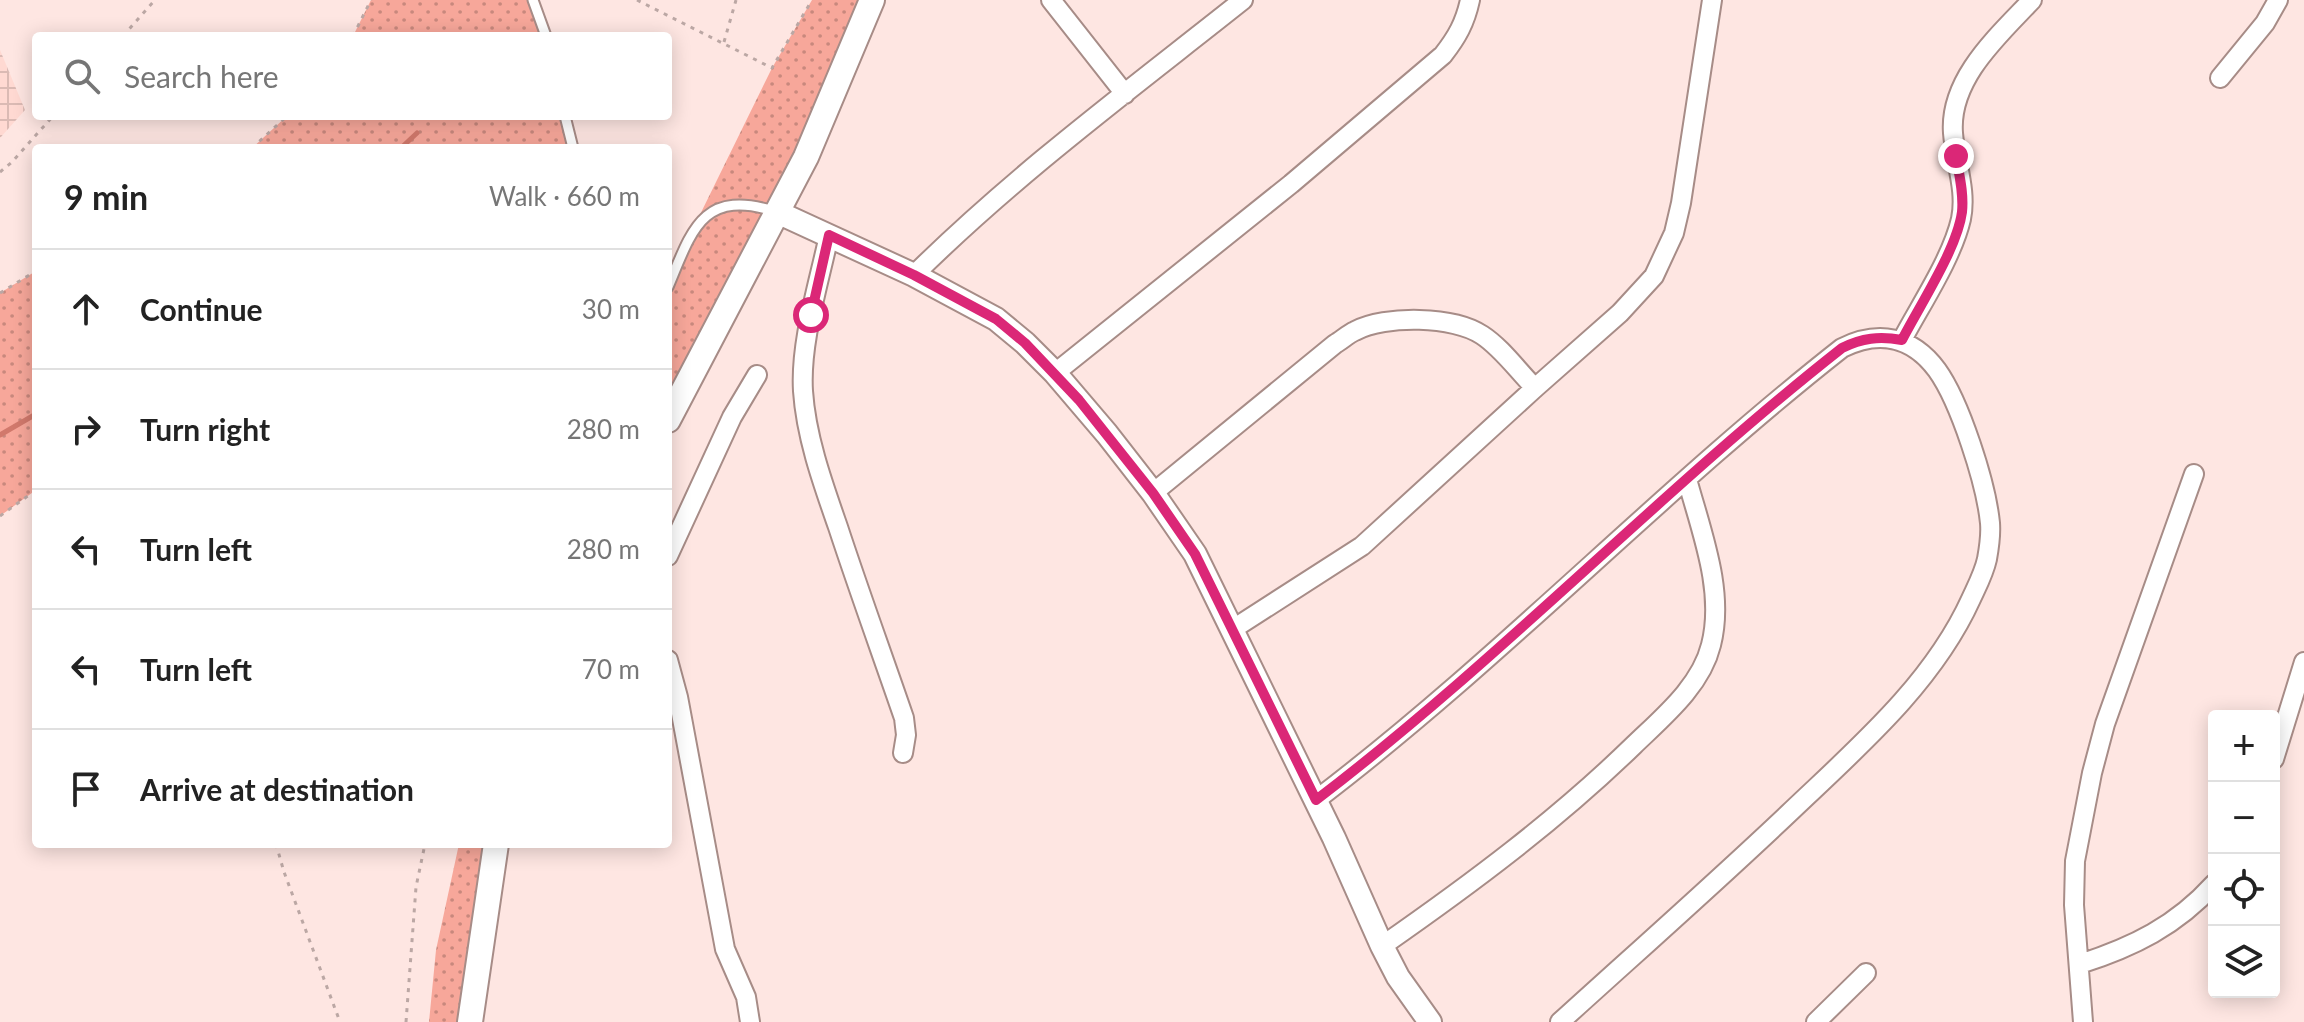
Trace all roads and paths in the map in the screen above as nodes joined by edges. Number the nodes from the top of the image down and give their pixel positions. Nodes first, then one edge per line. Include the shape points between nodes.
1 (155, 0) edge
2 (371, 0) edge
3 (533, 0) edge
4 (637, 0) edge
5 (736, 0) edge
6 (812, 0) edge
7 (872, 0) edge
8 (1051, 0) edge
9 (1243, 0) edge
10 (1470, 0) edge
11 (1712, 0) edge
12 (2032, 0) edge
13 (2278, 0) edge
14 (127, 32) edge
15 (355, 32) edge
16 (545, 32) edge
17 (724, 44) junction
18 (2220, 78) dead end
19 (1125, 94) junction
20 (49, 120) edge
21 (283, 120) edge
22 (566, 120) edge
23 (256, 144) edge
24 (572, 144) edge
25 (0, 172) edge
26 (777, 212) junction
27 (829, 235) junction
28 (32, 273) edge
29 (914, 275) junction
30 (672, 278) edge
31 (0, 293) edge
32 (1902, 340) junction
33 (1055, 373) junction
34 (757, 375) dead end
35 (1535, 388) junction
36 (672, 412) edge
37 (2194, 474) dead end
38 (1687, 479) junction
39 (32, 493) edge
40 (1153, 493) junction
41 (0, 516) edge
42 (672, 547) edge
43 (1233, 629) junction
44 (2304, 662) edge
45 (672, 675) edge
46 (2280, 740) edge
47 (903, 753) dead end
48 (1316, 800) junction
49 (277, 848) edge
50 (424, 848) edge
51 (495, 848) edge
52 (2208, 889) edge
53 (1382, 946) junction
54 (2080, 964) junction
55 (1866, 973) dead end
56 (340, 1022) edge
57 (406, 1022) edge
58 (470, 1022) edge
59 (750, 1022) edge
60 (1430, 1022) edge
61 (1560, 1022) edge
62 (1816, 1022) edge
63 (2083, 1022) edge

1 - 14 path
2 - 15 path
3 - 16 lane
4 - 17 path
5 - 17 path
6 - 17 path via 772,68
7 - 26 main road
8 - 19 street
9 - 19 street
10 - 33 street via 1466,20 1443,55
11 - 35 street via 1681,203 1666,254 1654,276 1620,313
12 - 32 street via 1981,57 1963,86 1953,117 1963,198 1960,223
13 - 18 street
19 - 29 street via 983,209
20 - 25 path
21 - 23 path
22 - 24 lane
26 - 27 street
26 - 30 lane via 733,203 718,208 690,235
26 - 36 main road
27 - 29 street
27 - 47 street via 805,356 806,419 904,718
28 - 31 path
29 - 33 street via 996,319
32 - 38 street via 1877,337 1842,348
32 - 61 street via 1919,350 1946,383 1967,433 1987,509 1986,563 1963,616 1935,660 1873,733
33 - 40 street
34 - 42 street
35 - 40 street via 1472,329 1431,320 1371,325 1335,344
35 - 43 street via 1362,546
37 - 54 street via 2092,773 2075,861
38 - 48 street via 1388,745
38 - 53 street via 1709,558 1715,623 1706,661 1694,683 1562,812
39 - 41 path
40 - 43 street via 1195,554
43 - 48 street
44 - 46 street
45 - 59 street via 725,949 746,997
48 - 53 street
49 - 56 path
50 - 57 path via 416,887
51 - 58 main road
52 - 54 street via 2148,938
53 - 60 street
54 - 63 street
55 - 62 street

